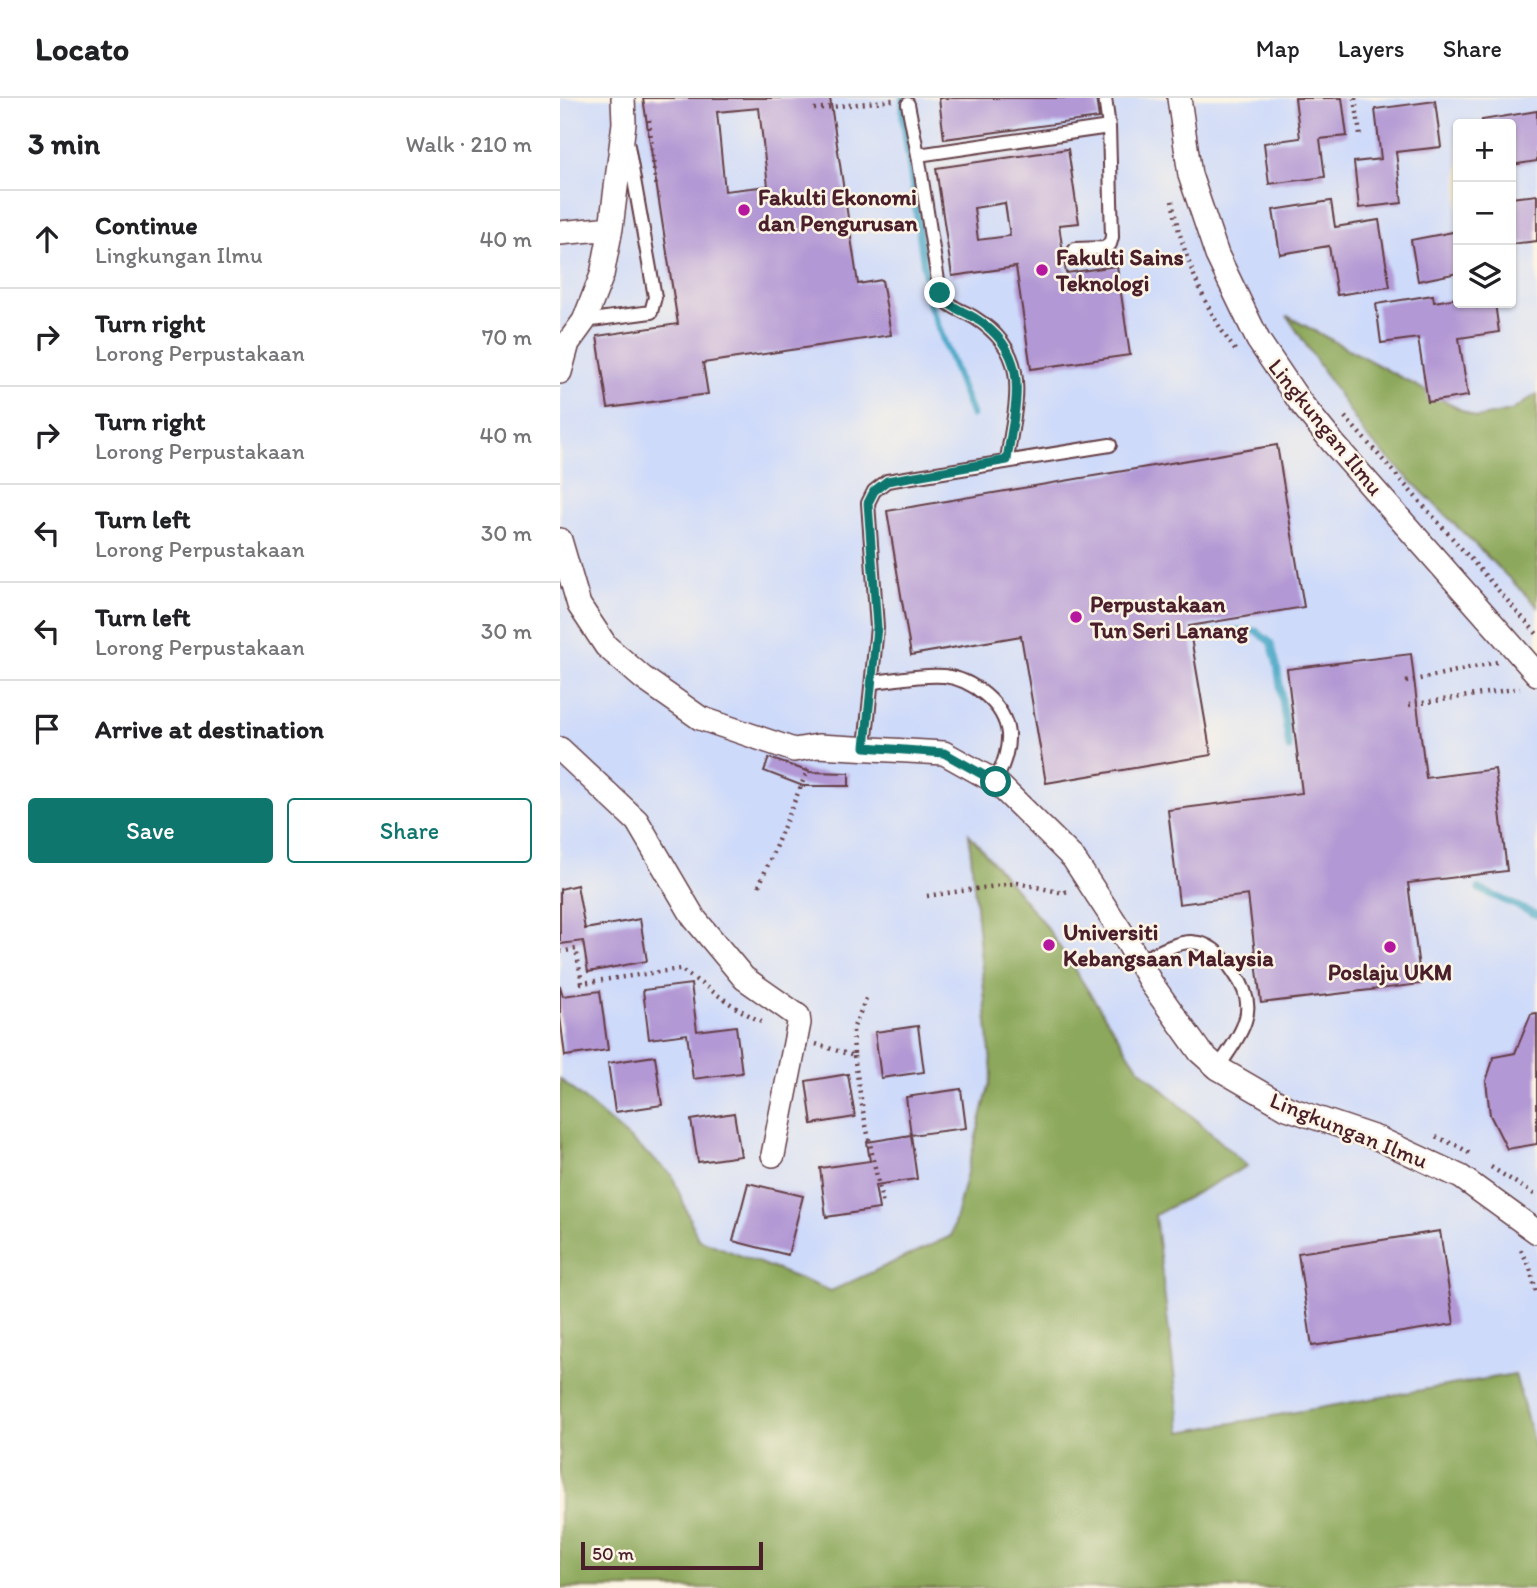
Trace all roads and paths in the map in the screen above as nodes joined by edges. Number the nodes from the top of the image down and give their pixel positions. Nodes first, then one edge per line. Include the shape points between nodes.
1 (623, 98) edge
2 (1105, 98) edge
3 (1179, 98) edge
4 (1355, 98) edge
5 (891, 100) dead end
6 (908, 104) dead end
7 (814, 109) dead end
8 (649, 111) dead end
9 (624, 123) junction
10 (1109, 127) junction
11 (1360, 135) dead end
12 (918, 155) junction
13 (656, 190) dead end
14 (611, 228) junction
15 (560, 233) edge
16 (1075, 249) dead end
17 (584, 321) junction
18 (564, 338) edge
19 (560, 372) edge
20 (1344, 417) dead end
21 (1110, 445) dead end
22 (1007, 460) junction
23 (560, 540) edge
24 (1537, 634) edge
25 (1534, 680) edge
26 (872, 681) junction
27 (1409, 705) dead end
28 (818, 746) junction
29 (865, 747) junction
30 (560, 749) edge
31 (996, 782) junction
32 (759, 886) dead end
33 (1071, 891) dead end
34 (927, 895) dead end
35 (560, 951) edge
36 (1138, 962) junction
37 (868, 994) dead end
38 (796, 1037) junction
39 (854, 1056) junction
40 (1218, 1068) junction
41 (773, 1155) dead end
42 (883, 1205) dead end
43 (1537, 1232) edge

1 - 9 street
2 - 10 lane
3 - 25 street, Lingkungan Ilmu via 1190,175 1217,255 1258,340 1333,443
4 - 11 path
5 - 7 path
6 - 12 lane
8 - 13 path
9 - 14 street
9 - 17 lane via 654,309
10 - 12 lane
10 - 16 lane via 1111,244
12 - 22 lane via 940,293 947,303 999,336 1013,361 1018,388
14 - 15 street
14 - 17 street via 603,275
17 - 18 street
18 - 19 street
20 - 24 path
21 - 22 lane
22 - 26 lane via 887,481 874,491 868,503 877,627
23 - 28 street, Lingkungan Ilmu via 579,605 606,646 643,678 700,718 794,750
25 - 27 path
26 - 29 lane
26 - 31 lane via 945,676 979,688 1000,712 1008,732 1007,755
28 - 29 street, Lingkungan Ilmu
28 - 32 path
29 - 31 street, Lingkungan Ilmu via 944,753
30 - 38 street via 637,821 694,918 744,978 798,1016
31 - 36 street, Lingkungan Ilmu via 1073,858
33 - 34 path via 1018,883
35 - 38 path via 576,949 582,983 680,969 738,1009
36 - 40 street, Lingkungan Ilmu via 1200,1052
36 - 40 lane via 1176,943 1209,945 1223,956 1247,1001 1246,1020
37 - 39 path via 853,1029
38 - 39 path
38 - 41 street
39 - 42 path
40 - 43 street, Lingkungan Ilmu via 1287,1108 1379,1139 1461,1177

